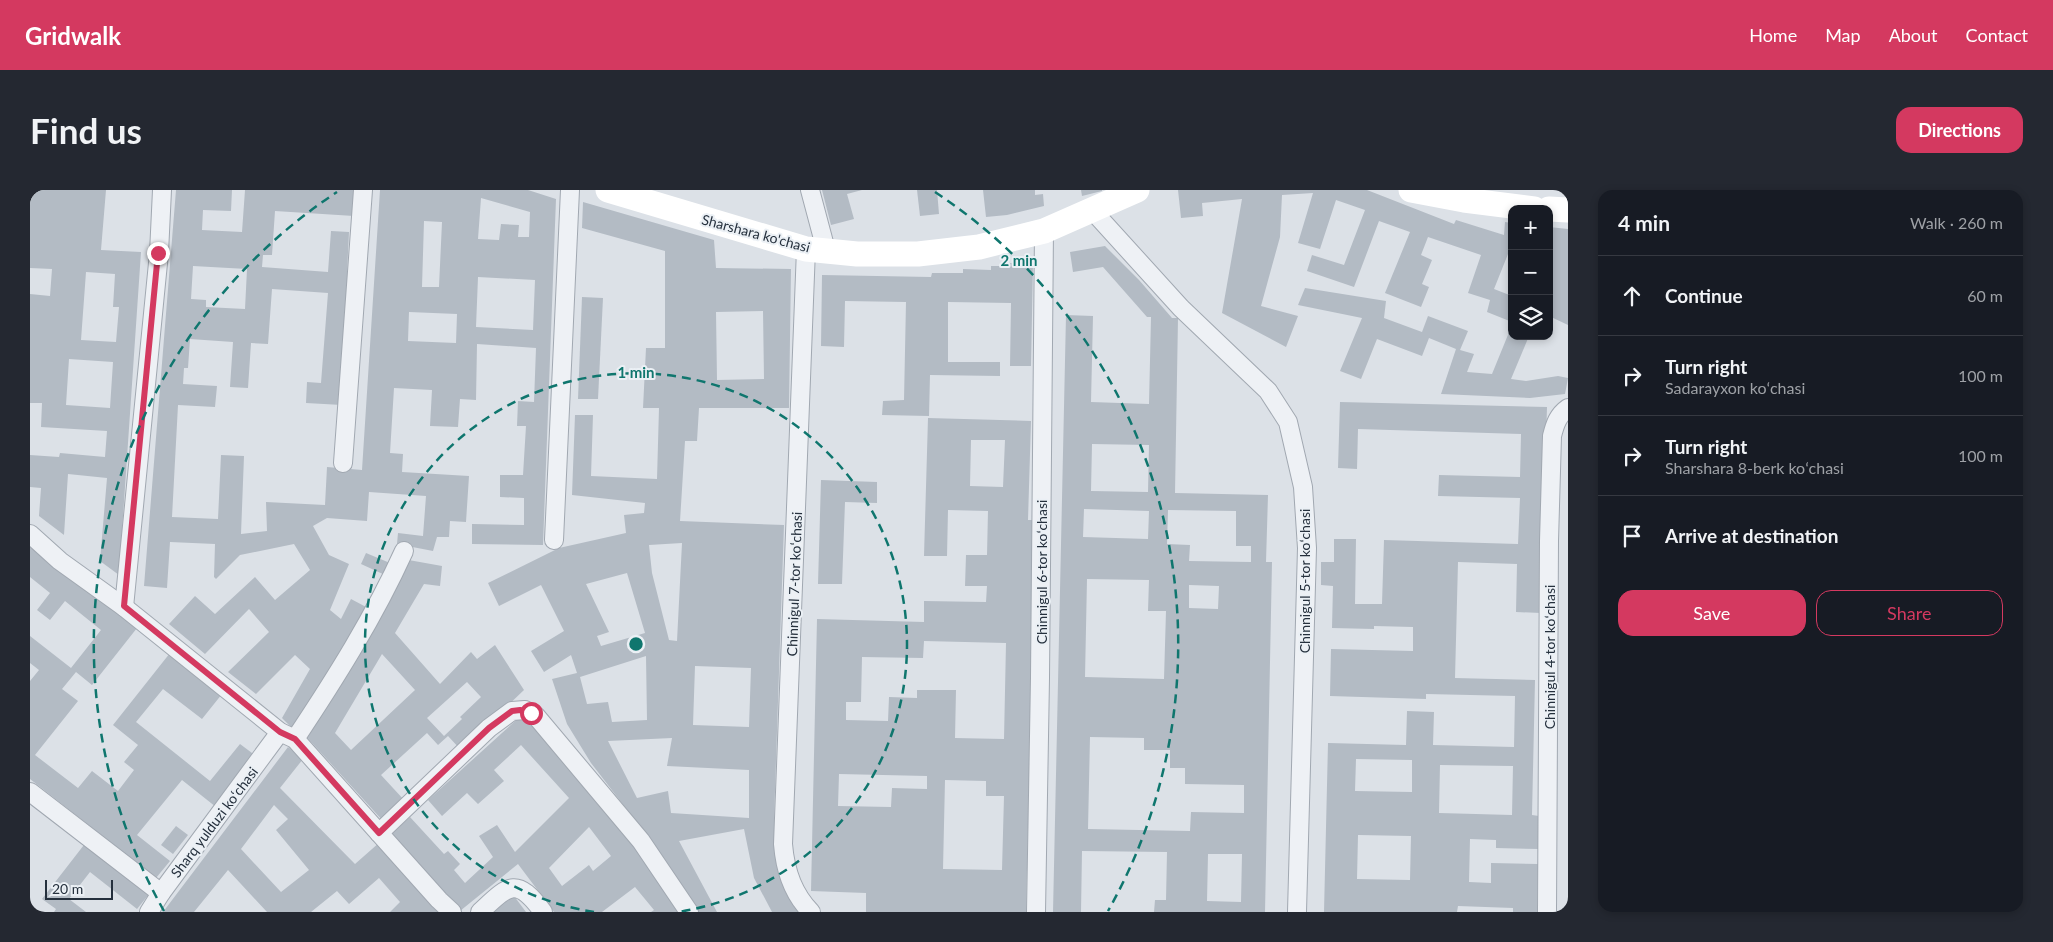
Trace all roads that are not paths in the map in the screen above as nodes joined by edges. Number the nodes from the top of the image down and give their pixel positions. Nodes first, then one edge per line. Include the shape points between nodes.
1 (162, 190) edge
2 (363, 190) edge
3 (570, 190) edge
4 (608, 190) edge
5 (810, 190) edge
6 (1137, 190) edge
7 (1411, 190) edge
8 (1508, 206) edge
9 (1553, 209) edge
10 (1092, 210) junction
11 (1568, 210) edge
12 (1044, 231) junction
13 (816, 250) junction
14 (1568, 408) edge
15 (343, 463) dead end
16 (30, 534) edge
17 (554, 540) dead end
18 (404, 551) dead end
19 (124, 606) junction
20 (288, 736) junction
21 (30, 792) edge
22 (379, 833) junction
23 (161, 893) junction
24 (149, 912) edge
25 (452, 912) edge
26 (480, 912) edge
27 (542, 912) edge
28 (689, 912) edge
29 (811, 912) edge
30 (1036, 912) edge
31 (1297, 912) edge
32 (1547, 912) edge

1 - 19 street
2 - 15 street
3 - 17 street
4 - 13 street, Sharshara ko'chasi
5 - 13 street, Chinnigul 7-tor koʻchasi
6 - 10 street, Sharshara ko'chasi
7 - 8 street
9 - 11 street
10 - 12 street, Sharshara ko'chasi
10 - 31 street, Chinnigul 5-tor koʻchasi via 1181,308 1268,391 1288,422 1303,487 1307,539
12 - 13 street, Sharshara ko'chasi via 979,247 918,254
12 - 30 street, Chinnigul 6-tor koʻchasi
13 - 29 street, Chinnigul 7-tor koʻchasi via 783,844 784,863 791,882
14 - 32 street, Chinnigul 4-tor koʻchasi via 1556,422 1552,436
16 - 19 street via 60,561
18 - 20 street, Sharq yulduzi koʻchasi via 386,590 327,692
19 - 20 street
20 - 22 street
20 - 23 street, Sharq yulduzi koʻchasi
21 - 23 street
22 - 25 street
22 - 28 street via 489,728 512,711 524,710 536,716 641,841
23 - 24 street, Sharq yulduzi koʻchasi
26 - 27 street via 502,891 516,888 530,895

